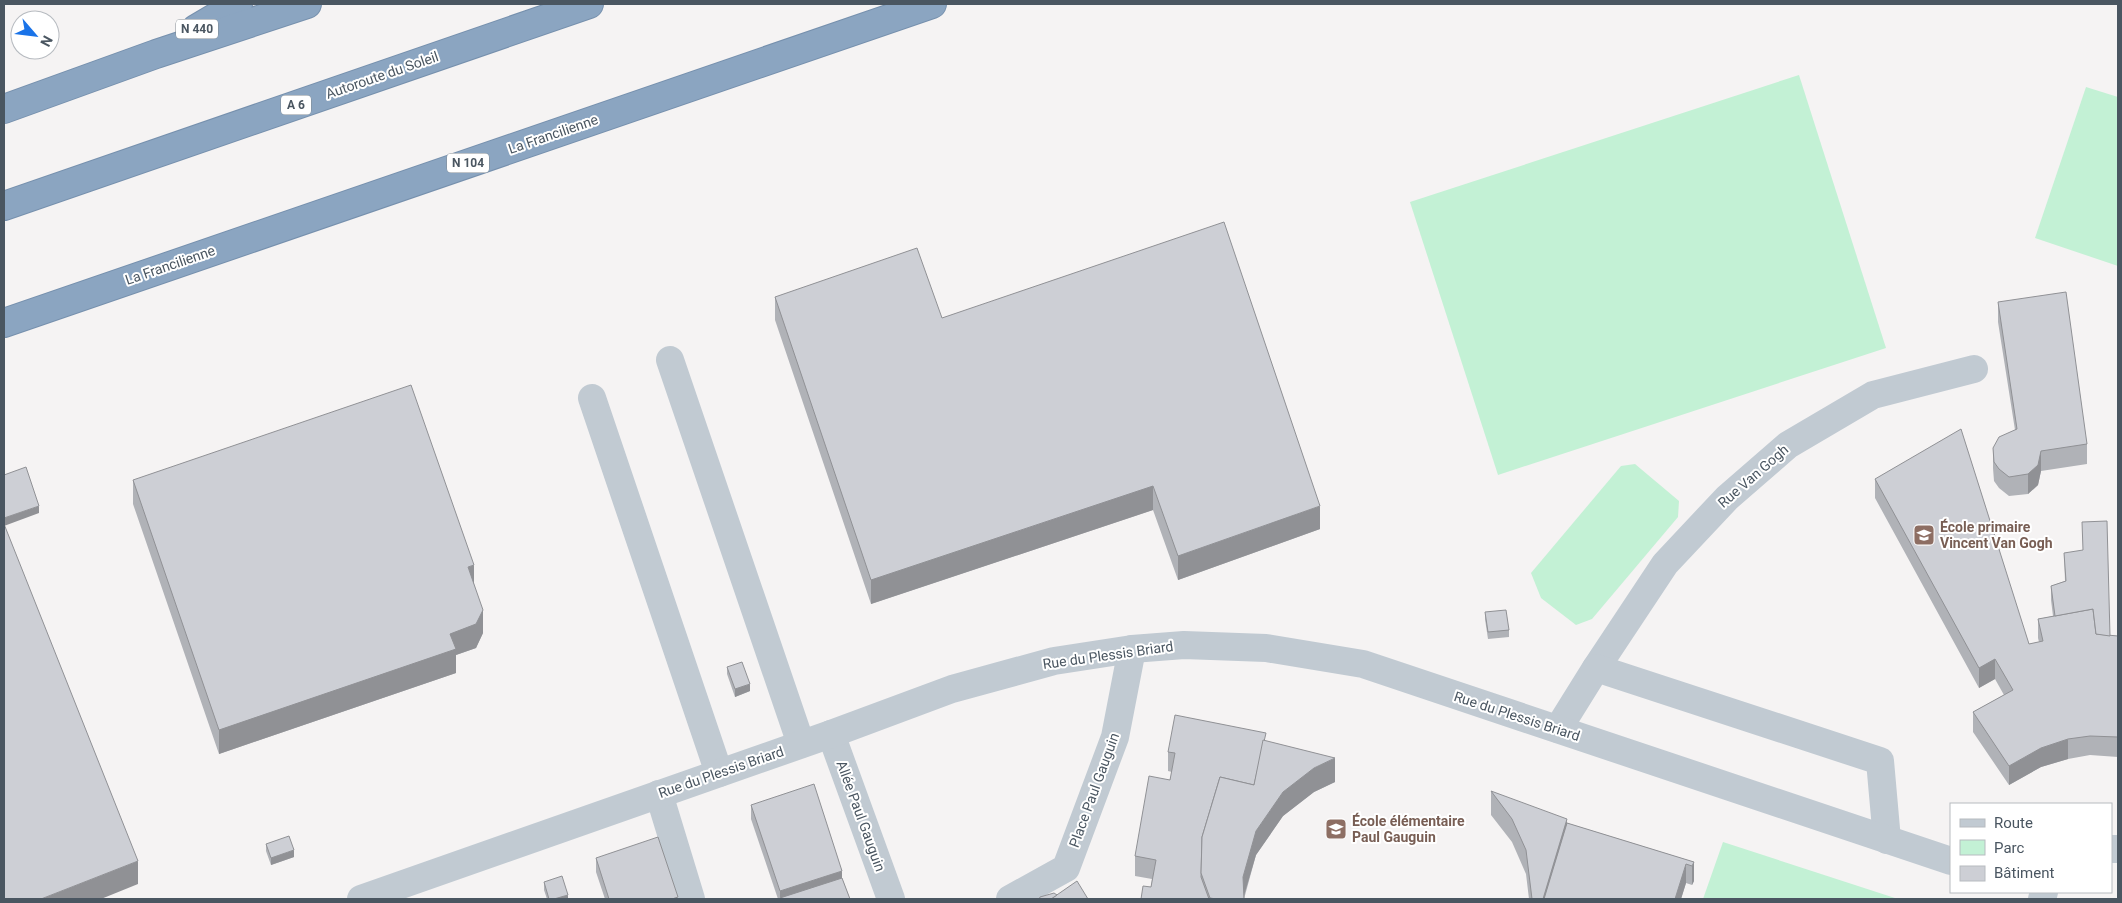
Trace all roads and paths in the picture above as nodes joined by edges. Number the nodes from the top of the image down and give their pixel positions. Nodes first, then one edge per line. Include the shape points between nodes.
1 (238, 4) edge
2 (307, 4) edge
3 (589, 4) edge
4 (932, 4) edge
5 (156, 54) junction
6 (4, 109) edge
7 (4, 206) edge
8 (4, 323) edge
9 (670, 360) dead end
10 (1974, 369) dead end
11 (592, 398) dead end
12 (1132, 649) junction
13 (1596, 668) junction
14 (1558, 729) junction
15 (831, 734) junction
16 (801, 744) junction
17 (719, 773) junction
18 (659, 794) junction
19 (1886, 840) junction
20 (1950, 861) edge
21 (361, 899) edge
22 (691, 899) edge
23 (891, 899) edge
24 (1010, 899) edge

1 - 5 highway, N 440
2 - 5 highway
3 - 7 highway, Autoroute du Soleil / A 6
4 - 8 highway, La Francilienne / N 104
5 - 6 highway
9 - 16 street
10 - 13 street, Rue Van Gogh via 1873,395 1788,445 1727,498 1665,564
11 - 17 street
12 - 14 street, Rue du Plessis Briard via 1184,645 1266,648 1363,664
12 - 15 street, Rue du Plessis Briard via 1054,661 952,689
12 - 24 street, Place Paul Gauguin via 1115,737 1066,868
13 - 14 street, Rue Van Gogh
13 - 19 street via 1880,760
14 - 19 street, Rue du Plessis Briard
15 - 16 street, Rue du Plessis Briard
15 - 23 street, Allée Paul Gauguin
16 - 17 street, Rue du Plessis Briard
17 - 18 street, Rue du Plessis Briard
18 - 21 street, Rue du Plessis Briard
18 - 22 street
19 - 20 street, Rue du Plessis Briard

